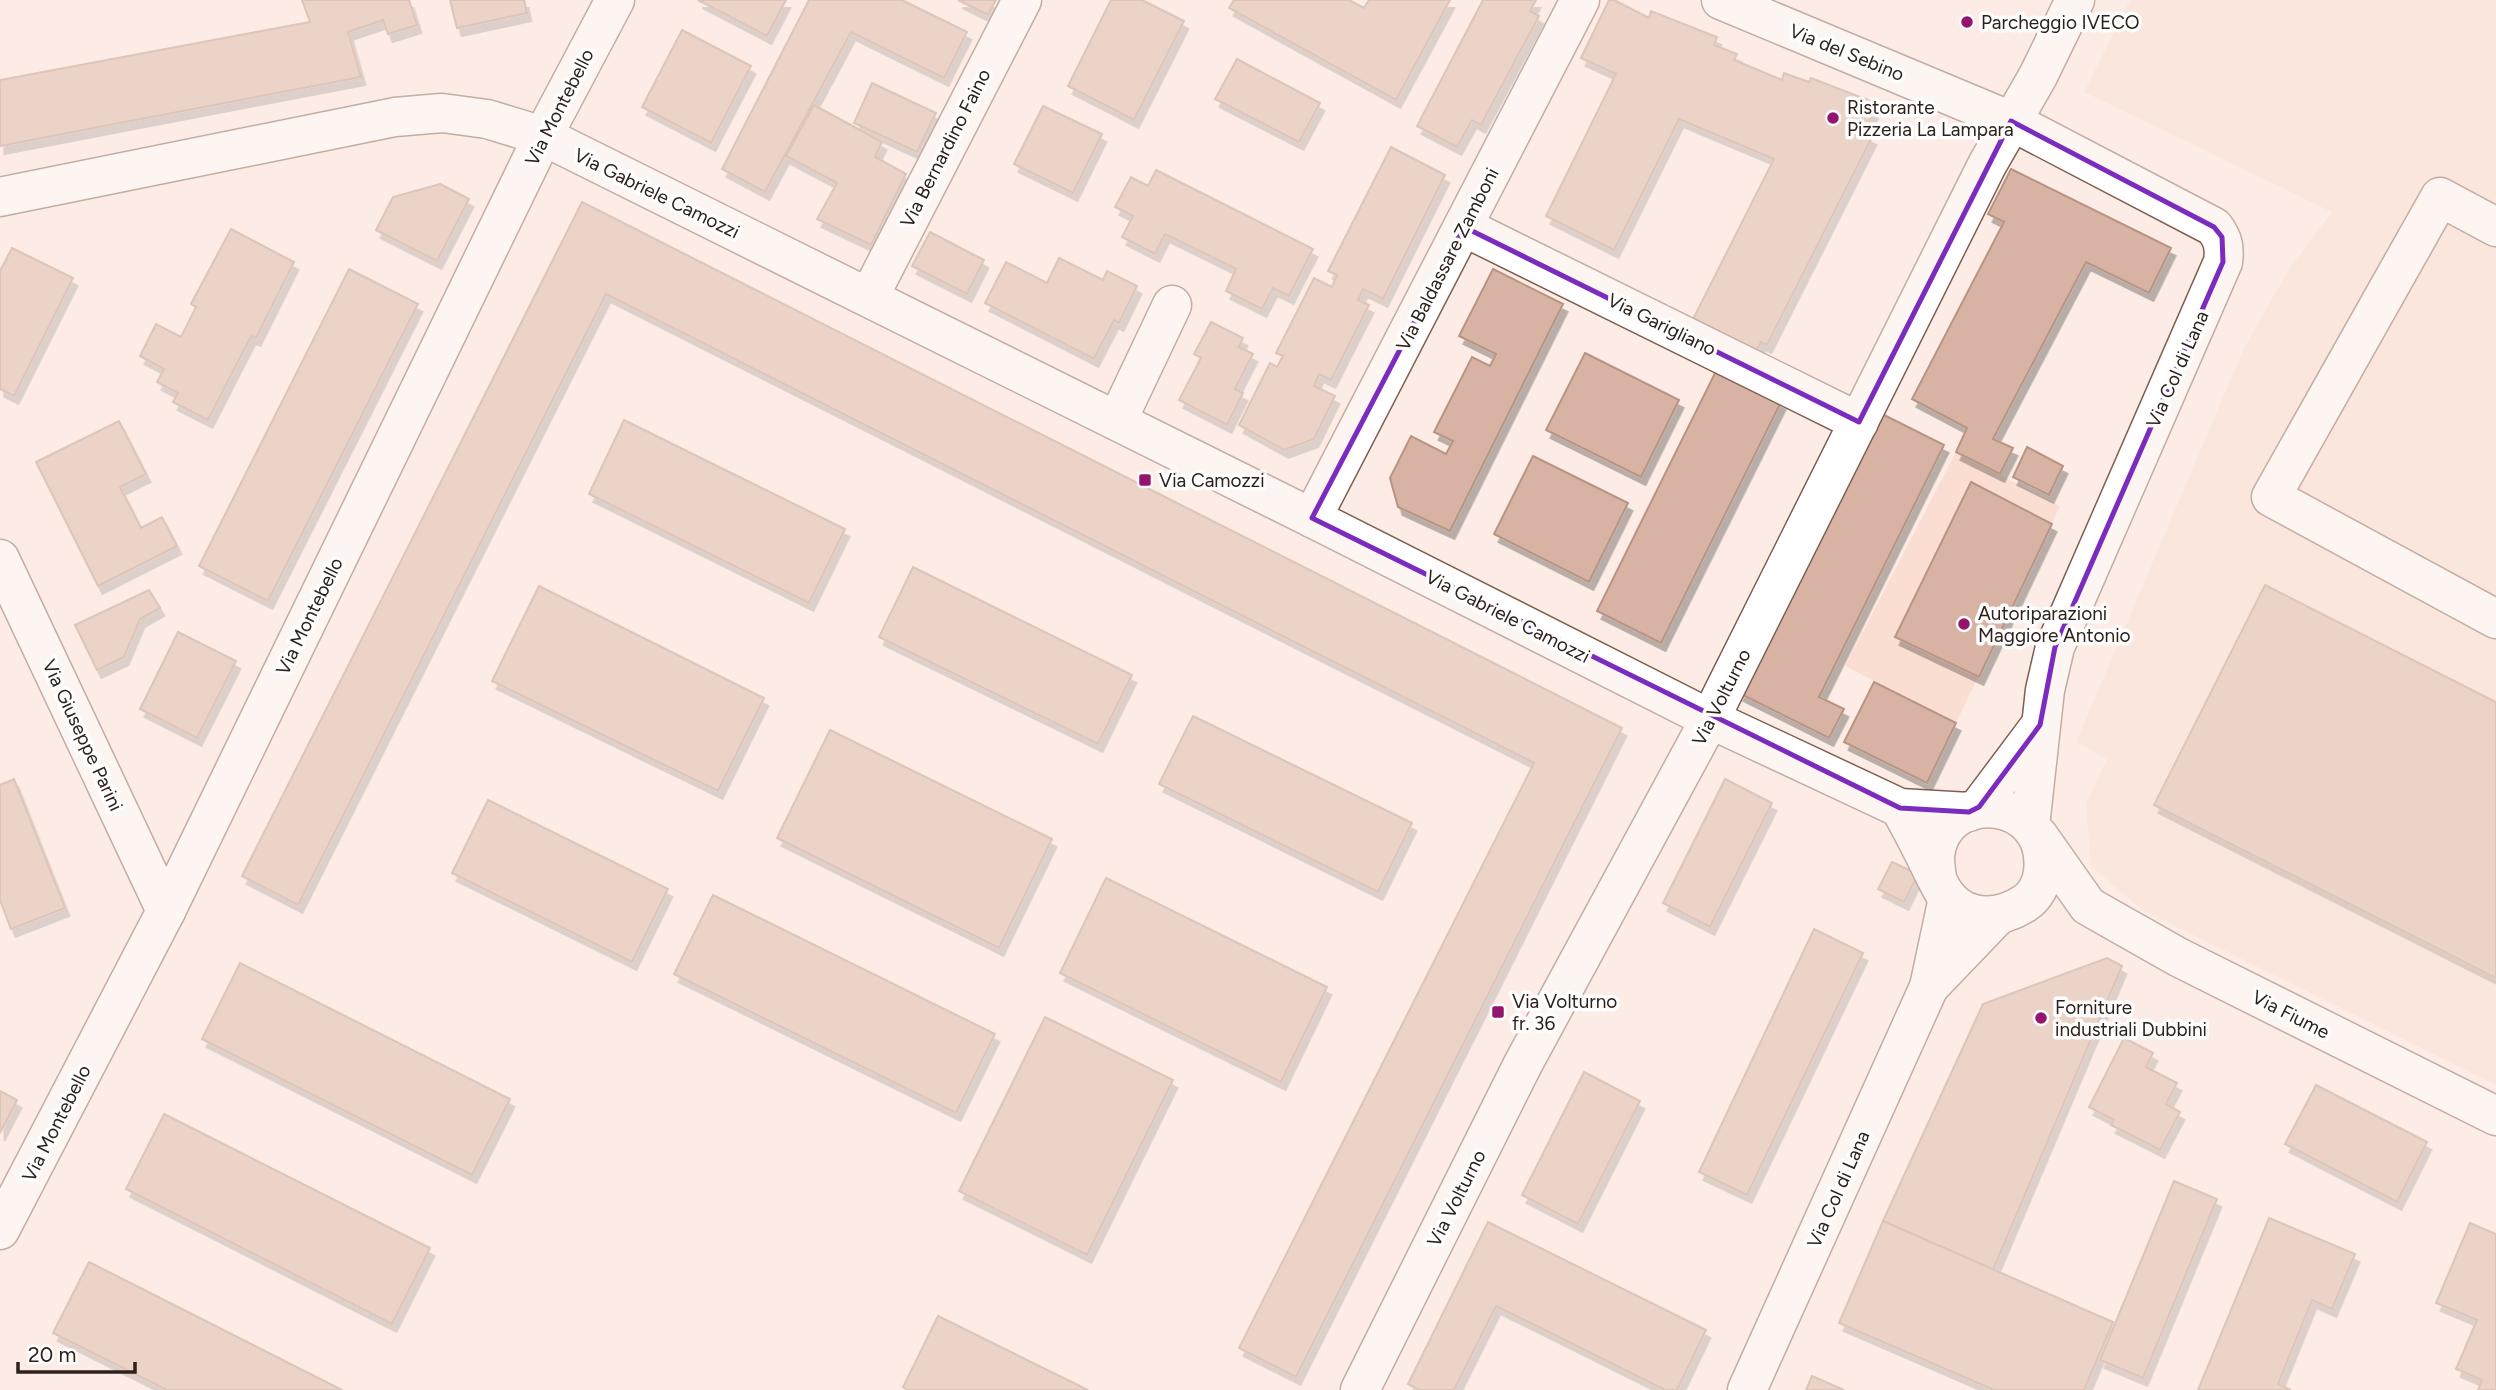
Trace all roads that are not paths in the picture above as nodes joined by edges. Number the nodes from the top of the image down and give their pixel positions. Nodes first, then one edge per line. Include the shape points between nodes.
1 (615, 0) edge
2 (1022, 0) edge
3 (1580, 0) edge
4 (1721, 0) edge
5 (2075, 0) edge
6 (2016, 114) junction
7 (543, 136) junction
8 (0, 197) edge
9 (1464, 227) junction
10 (2496, 227) edge
11 (869, 297) junction
12 (1172, 305) dead end
13 (1117, 421) junction
14 (1859, 422) junction
15 (1312, 518) junction
16 (0, 559) edge
17 (2496, 619) edge
18 (1710, 719) junction
19 (2040, 725) junction
20 (1900, 808) junction
21 (1974, 810) junction
22 (2034, 830) junction
23 (1942, 888) junction
24 (2088, 906) junction
25 (166, 911) junction
26 (2005, 914) junction
27 (1929, 987) junction
28 (2496, 1116) edge
29 (0, 1230) edge
30 (1360, 1390) edge
31 (1747, 1390) edge

1 - 7 street, Via Montebello
2 - 11 street, Via Bernardino Faino
3 - 9 street, Via Baldassare Zamboni
4 - 6 street, Via del Sebino via 1915,80
5 - 6 street, Via Volturno
6 - 14 street, Via Volturno
6 - 19 street, Via Col di Lana via 2214,227 2225,250 2055,647
7 - 8 street, Via Gabriele Camozzi via 487,119 442,113 395,117
7 - 11 street, Via Gabriele Camozzi
7 - 25 street, Via Montebello
9 - 14 street, Via Garigliano
9 - 15 street, Via Baldassare Zamboni
10 - 17 street via 2440,197 2271,497
11 - 13 street, Via Gabriele Camozzi
12 - 13 street
13 - 15 street, Via Gabriele Camozzi
14 - 18 street, Via Volturno
15 - 18 street, Via Gabriele Camozzi
16 - 25 street, Via Giuseppe Parini
18 - 20 street, Via Gabriele Camozzi
18 - 30 street, Via Volturno via 1523,1064
19 - 21 street, Via Col di Lana
19 - 22 street, Via Col di Lana
20 - 21 street, Via Gabriele Camozzi
20 - 23 street
21 - 22 street via 2002,808 2023,817
21 - 23 street via 1958,817 1942,833 1935,855
22 - 24 street, Via Fiume
22 - 26 street via 2045,857 2042,880 2030,900
23 - 26 street via 1967,912 1989,917
23 - 27 street, Via Col di Lana
24 - 26 street
24 - 28 street, Via Fiume via 2178,957
25 - 29 street, Via Montebello
26 - 27 street, Via Col di Lana
27 - 31 street, Via Col di Lana

